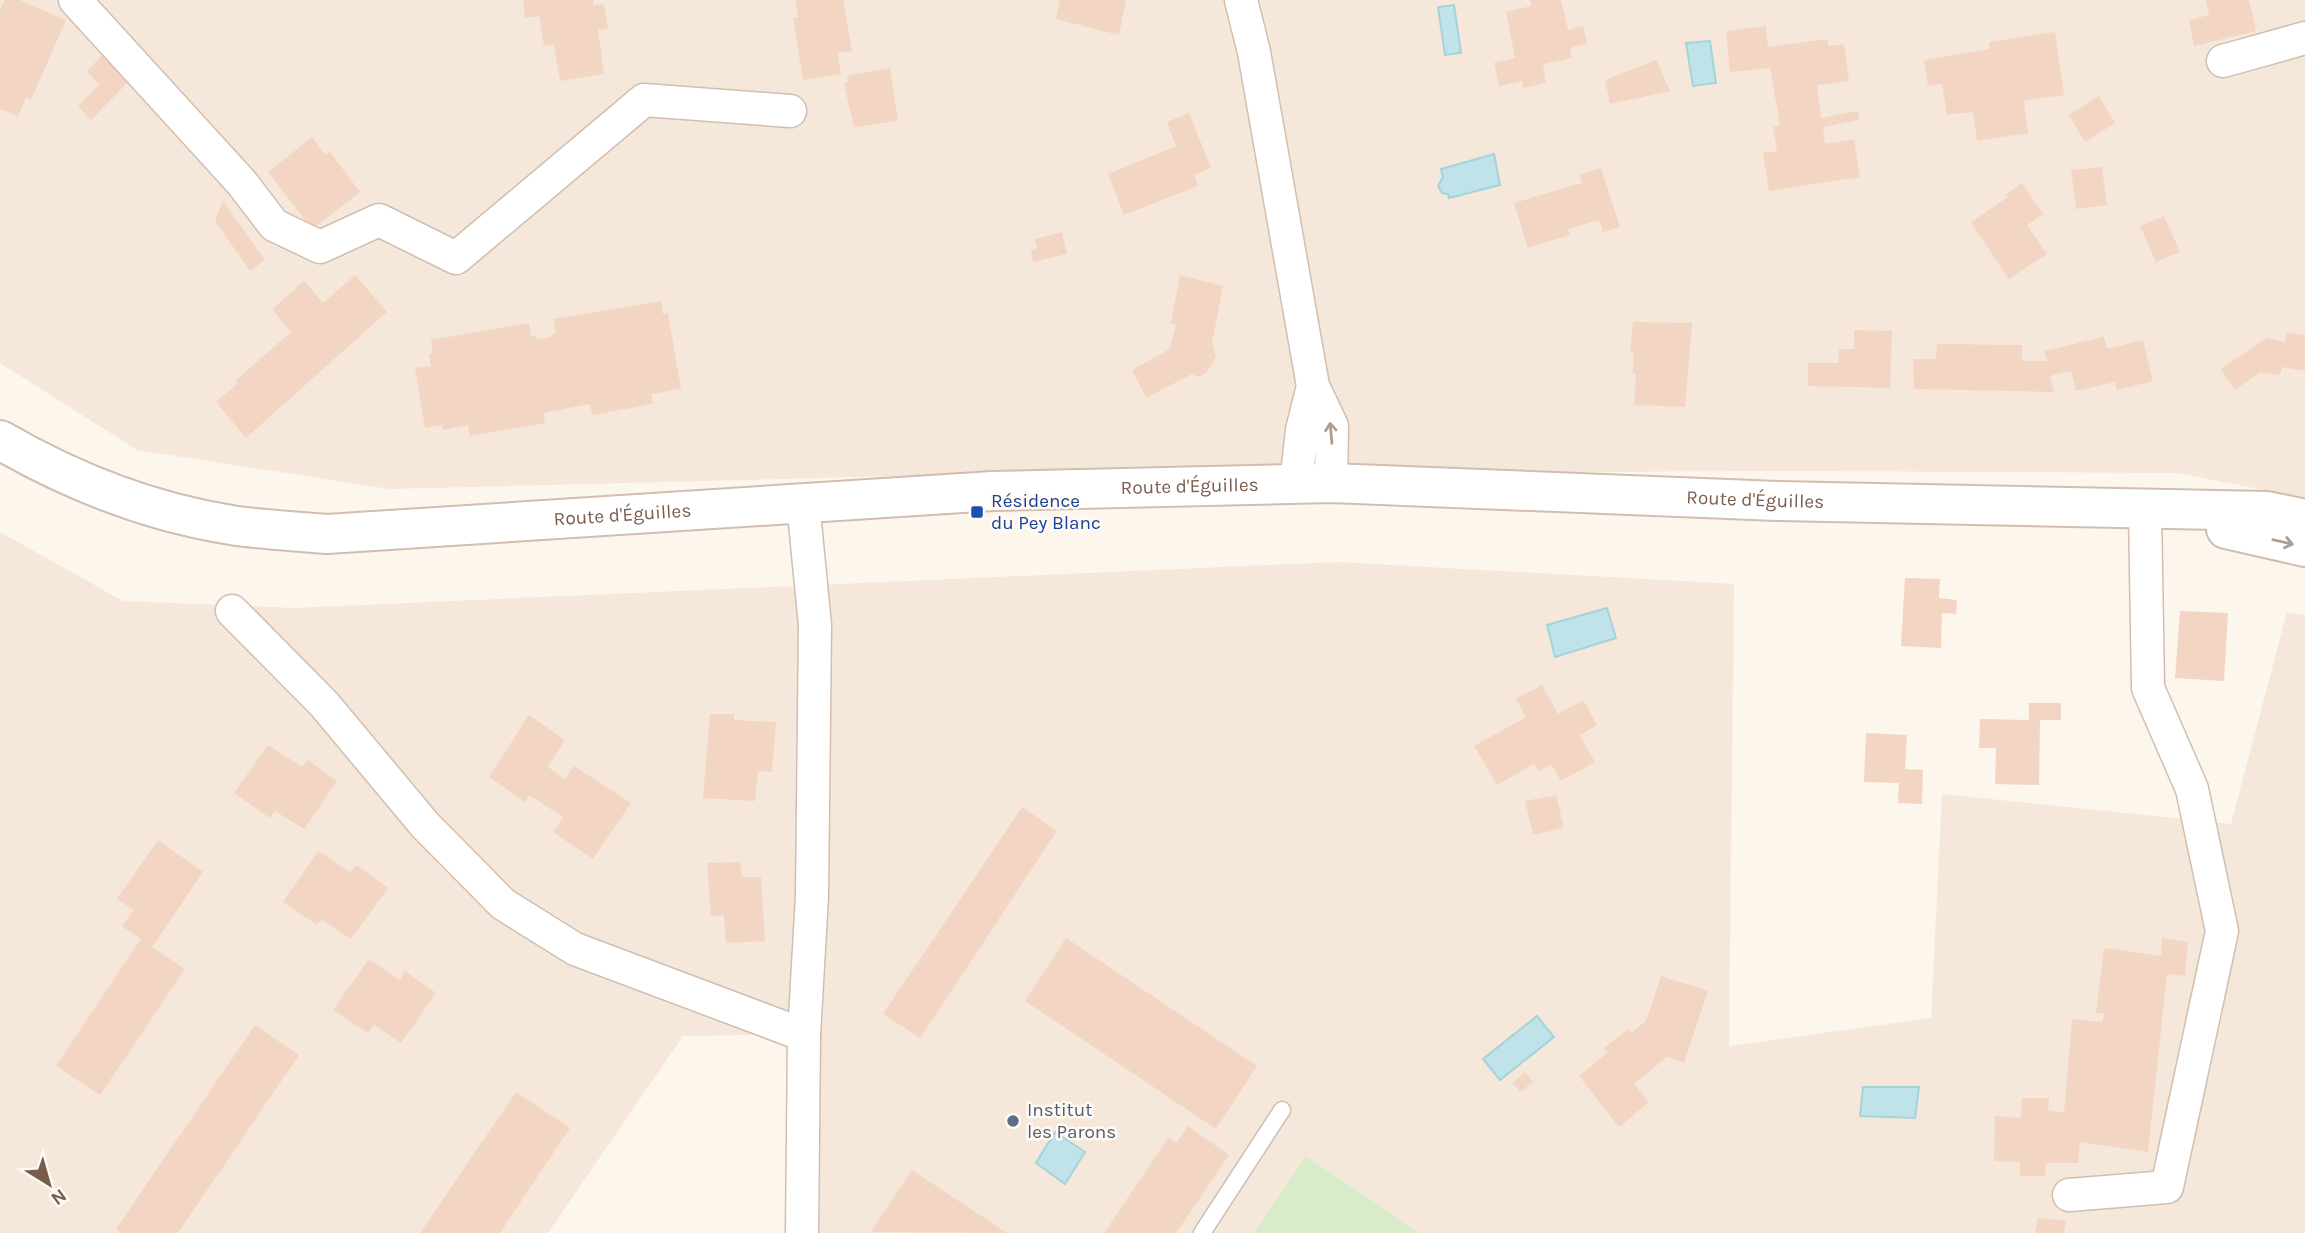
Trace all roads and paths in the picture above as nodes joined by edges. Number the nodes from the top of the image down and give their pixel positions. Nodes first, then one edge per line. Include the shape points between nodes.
1 (75, 0) edge
2 (1241, 0) edge
3 (2305, 38) edge
4 (2222, 61) dead end
5 (790, 111) dead end
6 (0, 440) edge
7 (1313, 484) junction
8 (803, 503) junction
9 (2145, 510) junction
10 (2305, 519) edge
11 (2305, 547) edge
12 (232, 611) dead end
13 (804, 1035) junction
14 (1282, 1110) dead end
15 (2069, 1195) dead end
16 (802, 1233) edge
17 (1202, 1233) edge

1 - 5 street via 242,183 274,225 320,247 380,220 456,258 644,100
2 - 7 street via 1313,386 1301,430
3 - 4 street
6 - 8 street, Route d'Éguilles via 95,488 163,509 230,524 327,534
7 - 8 street, Route d'Éguilles via 993,491
7 - 9 street, Route d'Éguilles
8 - 13 street via 815,625 812,896
9 - 10 street, Route d'Éguilles via 2267,511
9 -> 11 street, Route d'Éguilles
9 - 15 street via 2148,688 2192,789 2222,931 2167,1187
12 - 13 street via 324,704 425,825 503,905 575,949
13 - 16 street
14 - 17 lane

